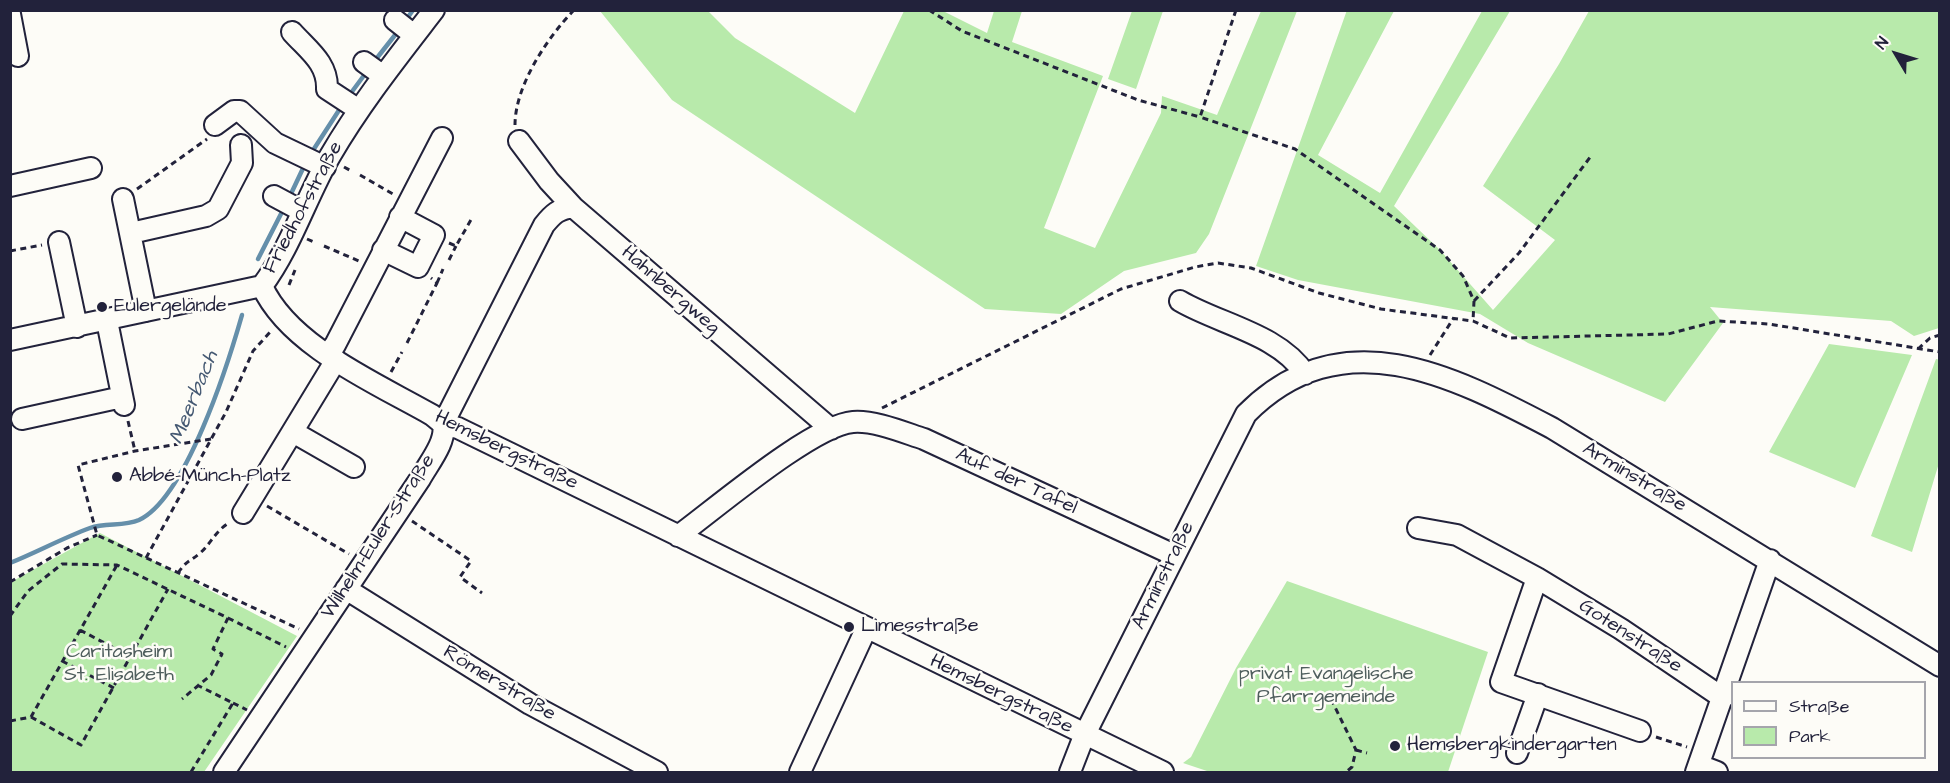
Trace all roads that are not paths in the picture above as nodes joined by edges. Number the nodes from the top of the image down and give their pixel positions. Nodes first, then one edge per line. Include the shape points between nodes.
1 (433, 11) edge
2 (10, 14) edge
3 (292, 32) dead end
4 (18, 56) dead end
5 (349, 104) junction
6 (211, 132) road end
7 (442, 138) dead end
8 (519, 141) road end
9 (241, 145) dead end
10 (315, 162) junction
11 (91, 168) dead end
12 (10, 186) edge
13 (123, 199) road end
14 (573, 207) junction
15 (404, 210) junction
16 (131, 234) junction
17 (59, 242) road end
18 (378, 259) junction
19 (262, 286) junction
20 (1180, 301) dead end
21 (146, 311) junction
22 (107, 321) junction
23 (76, 327) junction
24 (10, 340) edge
25 (332, 357) junction
26 (1305, 374) junction
27 (22, 419) dead end
28 (443, 424) junction
29 (831, 429) junction
30 (293, 432) junction
31 (354, 467) dead end
32 (248, 505) road end
33 (1418, 528) dead end
34 (678, 536) junction
35 (1174, 555) junction
36 (1770, 560) junction
37 (1537, 578) junction
38 (346, 590) junction
39 (866, 629) junction
40 (1940, 666) edge
41 (1538, 694) junction
42 (1723, 698) junction
43 (1640, 731) road end
44 (1084, 736) junction
45 (1517, 753) dead end
46 (1700, 763) edge
47 (224, 772) edge
48 (657, 772) edge
49 (800, 772) edge
50 (1070, 772) edge
51 (1163, 772) edge
52 (1717, 772) edge

1 - 5 street, Friedhofstraße via 406,28
2 - 4 street
3 - 5 street via 325,70 327,89
5 - 10 street, Friedhofstraße
6 - 10 street via 234,111 240,111 275,143
7 - 15 street
8 - 14 street, Hahnbergweg
9 - 16 street via 242,163 218,209 206,216
10 - 19 street, Friedhofstraße via 288,204 279,259
11 - 12 street
13 - 16 street
14 - 28 street, Wilhelm-Euler-Straße via 561,208 544,225
14 - 29 street, Hahnbergweg
15 - 18 street
15 - 18 street via 434,236 417,267
16 - 21 street
17 - 23 street
18 - 25 street
19 - 21 street, Friedhofstraße
19 - 25 street, Hemsbergstraße via 283,319
20 - 26 street via 1269,344 1291,357
21 - 22 street, Friedhofstraße
22 - 23 street, Friedhofstraße
22 - 27 street via 123,401
23 - 24 street, Friedhofstraße
25 - 28 street, Hemsbergstraße
25 - 30 street
26 - 35 street, Arminstraße via 1276,388 1246,414
26 - 36 street, Arminstraße via 1325,366 1366,361 1395,363 1455,381 1552,428
28 - 34 street, Hemsbergstraße
28 - 38 street, Wilhelm-Euler-Straße via 440,442
29 - 34 street via 788,454
29 - 35 street, Auf der Tafel via 854,422 924,439
30 - 31 street
30 - 32 street
33 - 37 street, Gotenstraße via 1457,535
34 - 39 street, Hemsbergstraße
35 - 44 street, Arminstraße
36 - 40 street, Arminstraße
36 - 42 street
37 - 41 street via 1502,682
37 - 42 street, Gotenstraße
38 - 47 street, Wilhelm-Euler-Straße
38 - 48 street, Römerstraße via 530,704
39 - 44 street, Hemsbergstraße
39 - 49 street
41 - 43 street
41 - 45 street
42 - 46 street
44 - 50 street, Arminstraße
44 - 51 street, Hemsbergstraße
46 - 52 street

